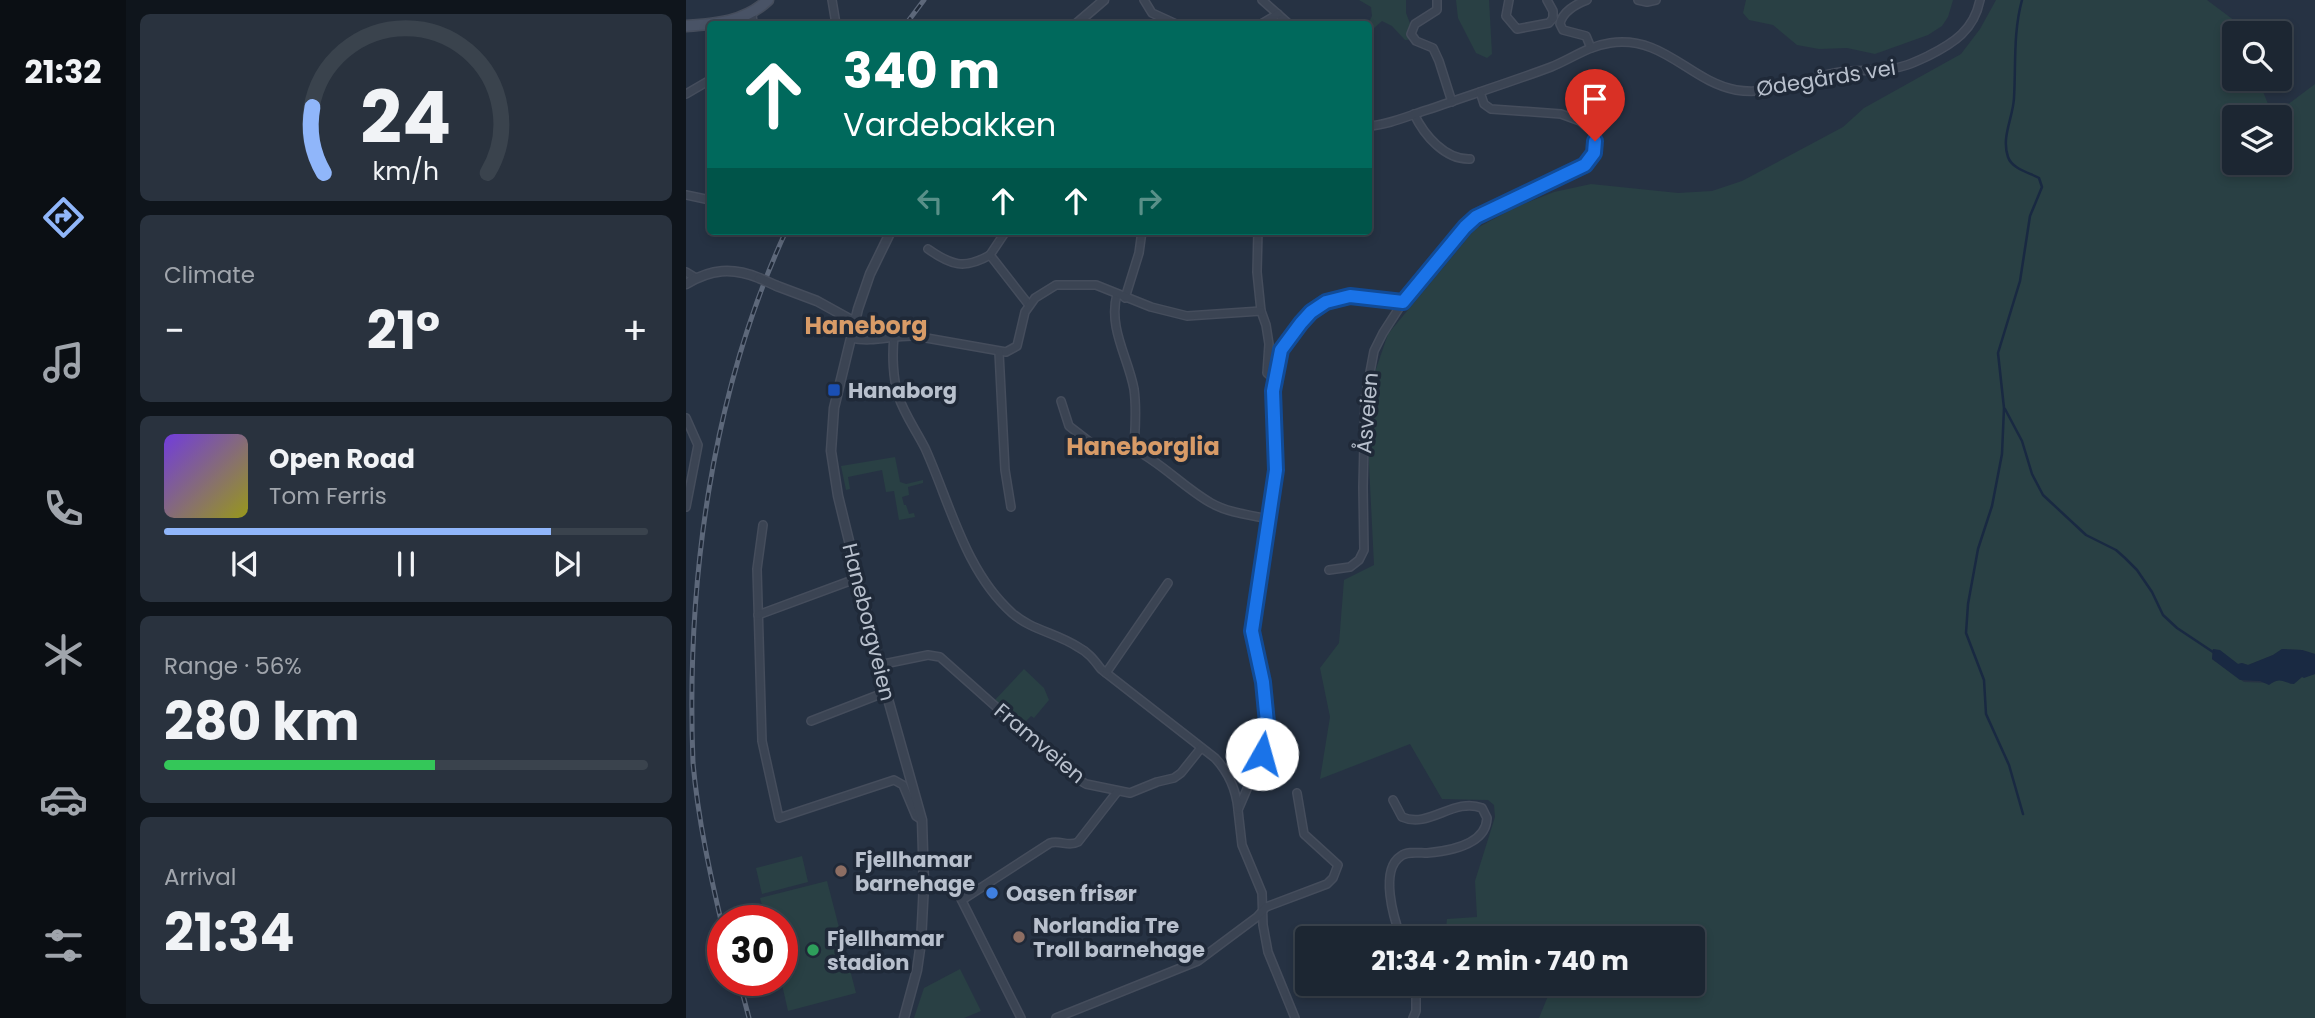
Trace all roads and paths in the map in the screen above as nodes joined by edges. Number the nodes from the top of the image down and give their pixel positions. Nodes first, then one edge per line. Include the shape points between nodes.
1 (768, 0) edge
2 (832, 0) edge
3 (1104, 0) edge
4 (1144, 0) edge
5 (1262, 0) edge
6 (1437, 0) edge
7 (1509, 0) edge
8 (1547, 0) edge
9 (1585, 0) edge
10 (1638, 0) edge
11 (1656, 0) edge
12 (1980, 0) edge
13 (752, 13) junction
14 (1278, 14) junction
15 (1556, 19) junction
16 (726, 21) edge
17 (753, 21) edge
18 (836, 21) edge
19 (1080, 21) edge
20 (1169, 21) edge
21 (1266, 21) edge
22 (1286, 21) edge
23 (707, 25) edge
24 (686, 26) edge
25 (1591, 48) junction
26 (707, 82) edge
27 (1480, 92) junction
28 (686, 94) edge
29 (1452, 102) junction
30 (1414, 114) junction
31 (1372, 125) edge
32 (1470, 159) dead end
33 (686, 195) edge
34 (707, 199) edge
35 (889, 235) edge
36 (1003, 235) edge
37 (1141, 235) edge
38 (1258, 235) edge
39 (928, 249) dead end
40 (990, 255) junction
41 (686, 272) edge
42 (696, 278) junction
43 (686, 284) edge
44 (1117, 294) junction
45 (1125, 298) junction
46 (1403, 302) junction
47 (1029, 305) junction
48 (1261, 311) junction
49 (855, 322) junction
50 (894, 337) junction
51 (851, 338) junction
52 (999, 352) junction
53 (1275, 380) junction
54 (1061, 401) dead end
55 (686, 418) edge
56 (1134, 449) junction
57 (686, 507) edge
58 (1011, 507) dead end
59 (1269, 519) junction
60 (763, 525) dead end
61 (1329, 570) dead end
62 (858, 578) junction
63 (1168, 583) dead end
64 (758, 615) junction
65 (879, 666) junction
66 (1106, 673) junction
67 (886, 692) junction
68 (811, 720) dead end
69 (1201, 748) junction
70 (1117, 792) junction
71 (1297, 793) dead end
72 (1393, 800) dead end
73 (1239, 809) junction
74 (922, 821) junction
75 (924, 884) junction
76 (962, 900) junction
77 (1262, 911) junction
78 (1397, 926) edge
79 (1416, 996) edge
80 (1059, 1017) edge
81 (904, 1018) edge
82 (1021, 1018) edge
83 (1295, 1018) edge
84 (1413, 1018) edge

1 - 13 main road
2 - 18 street
3 - 19 street
4 - 20 street via 1152,13
5 - 14 street
6 - 29 street via 1437,10 1415,24 1411,34 1433,48
7 - 15 street via 1506,16 1517,29
8 - 15 street
9 - 15 street
10 - 11 street
12 - 25 street, Ødegårds vei via 1973,22 1960,38 1910,64 1839,72 1769,90 1728,88 1642,44 1612,42
13 - 16 main road
13 - 17 street
14 - 21 street
14 - 22 street
15 - 25 street via 1563,30 1586,36
23 - 24 main road
25 - 27 street, Ødegårds vei
26 - 28 street
27 - 29 street, Ødegårds vei
27 - 46 street, Åsveien via 1491,109 1561,114 1580,121 1593,132 1594,153 1585,165 1476,217
29 - 30 street, Ødegårds vei
30 - 31 street, Ødegårds vei
30 - 32 street via 1448,154
33 - 34 street
35 - 49 street, Haneborgveien via 864,289
36 - 40 street
37 - 45 street
38 - 48 street
39 - 40 street via 957,265
40 - 47 street
41 - 42 street
42 - 43 street
42 - 49 street, bridge via 728,269 817,302
44 - 45 street
44 - 47 street via 1096,285 1056,285
44 - 56 street via 1113,318 1133,387
45 - 48 street via 1187,316
46 - 53 street via 1350,296 1318,307 1285,343
46 - 61 street, Åsveien via 1374,351 1365,399 1364,550 1350,567
47 - 52 street via 1017,346
48 - 53 street via 1269,344 1267,373
49 - 51 street, Haneborgveien
50 - 51 street
50 - 52 street via 915,336
50 - 66 street via 899,397 986,584 1014,614 1078,646
51 - 62 street, Haneborgveien via 834,408 831,451
52 - 58 street
53 - 59 street via 1276,470
54 - 56 street via 1069,426 1091,443
55 - 57 street via 698,445
56 - 59 street via 1211,503
59 - 73 street via 1252,631 1268,733
60 - 64 street via 757,569
62 - 64 street
62 - 65 street, Haneborgveien
63 - 66 street
64 - 74 street via 762,741 779,818 894,780 903,785
65 - 67 street, Haneborgveien
65 - 70 street, Framveien via 928,655 940,657 1076,778
66 - 69 street
67 - 68 street
67 - 74 street, Haneborgveien
69 - 70 street, Framveien via 1174,778 1130,793
69 - 73 street via 1226,770
70 - 76 street via 1078,842 1050,843
71 - 77 street via 1304,834 1335,860 1338,868 1320,888
72 - 78 street via 1402,817 1410,821 1467,806 1482,808 1487,818 1482,834 1469,843 1449,850 1404,853 1397,859 1390,893
73 - 77 street via 1242,845 1258,883
74 - 75 street, Haneborgveien
75 - 76 street via 950,886
75 - 81 street, Haneborgveien via 920,955
76 - 82 street
77 - 80 street via 1198,961
77 - 83 street via 1268,952
79 - 84 street

